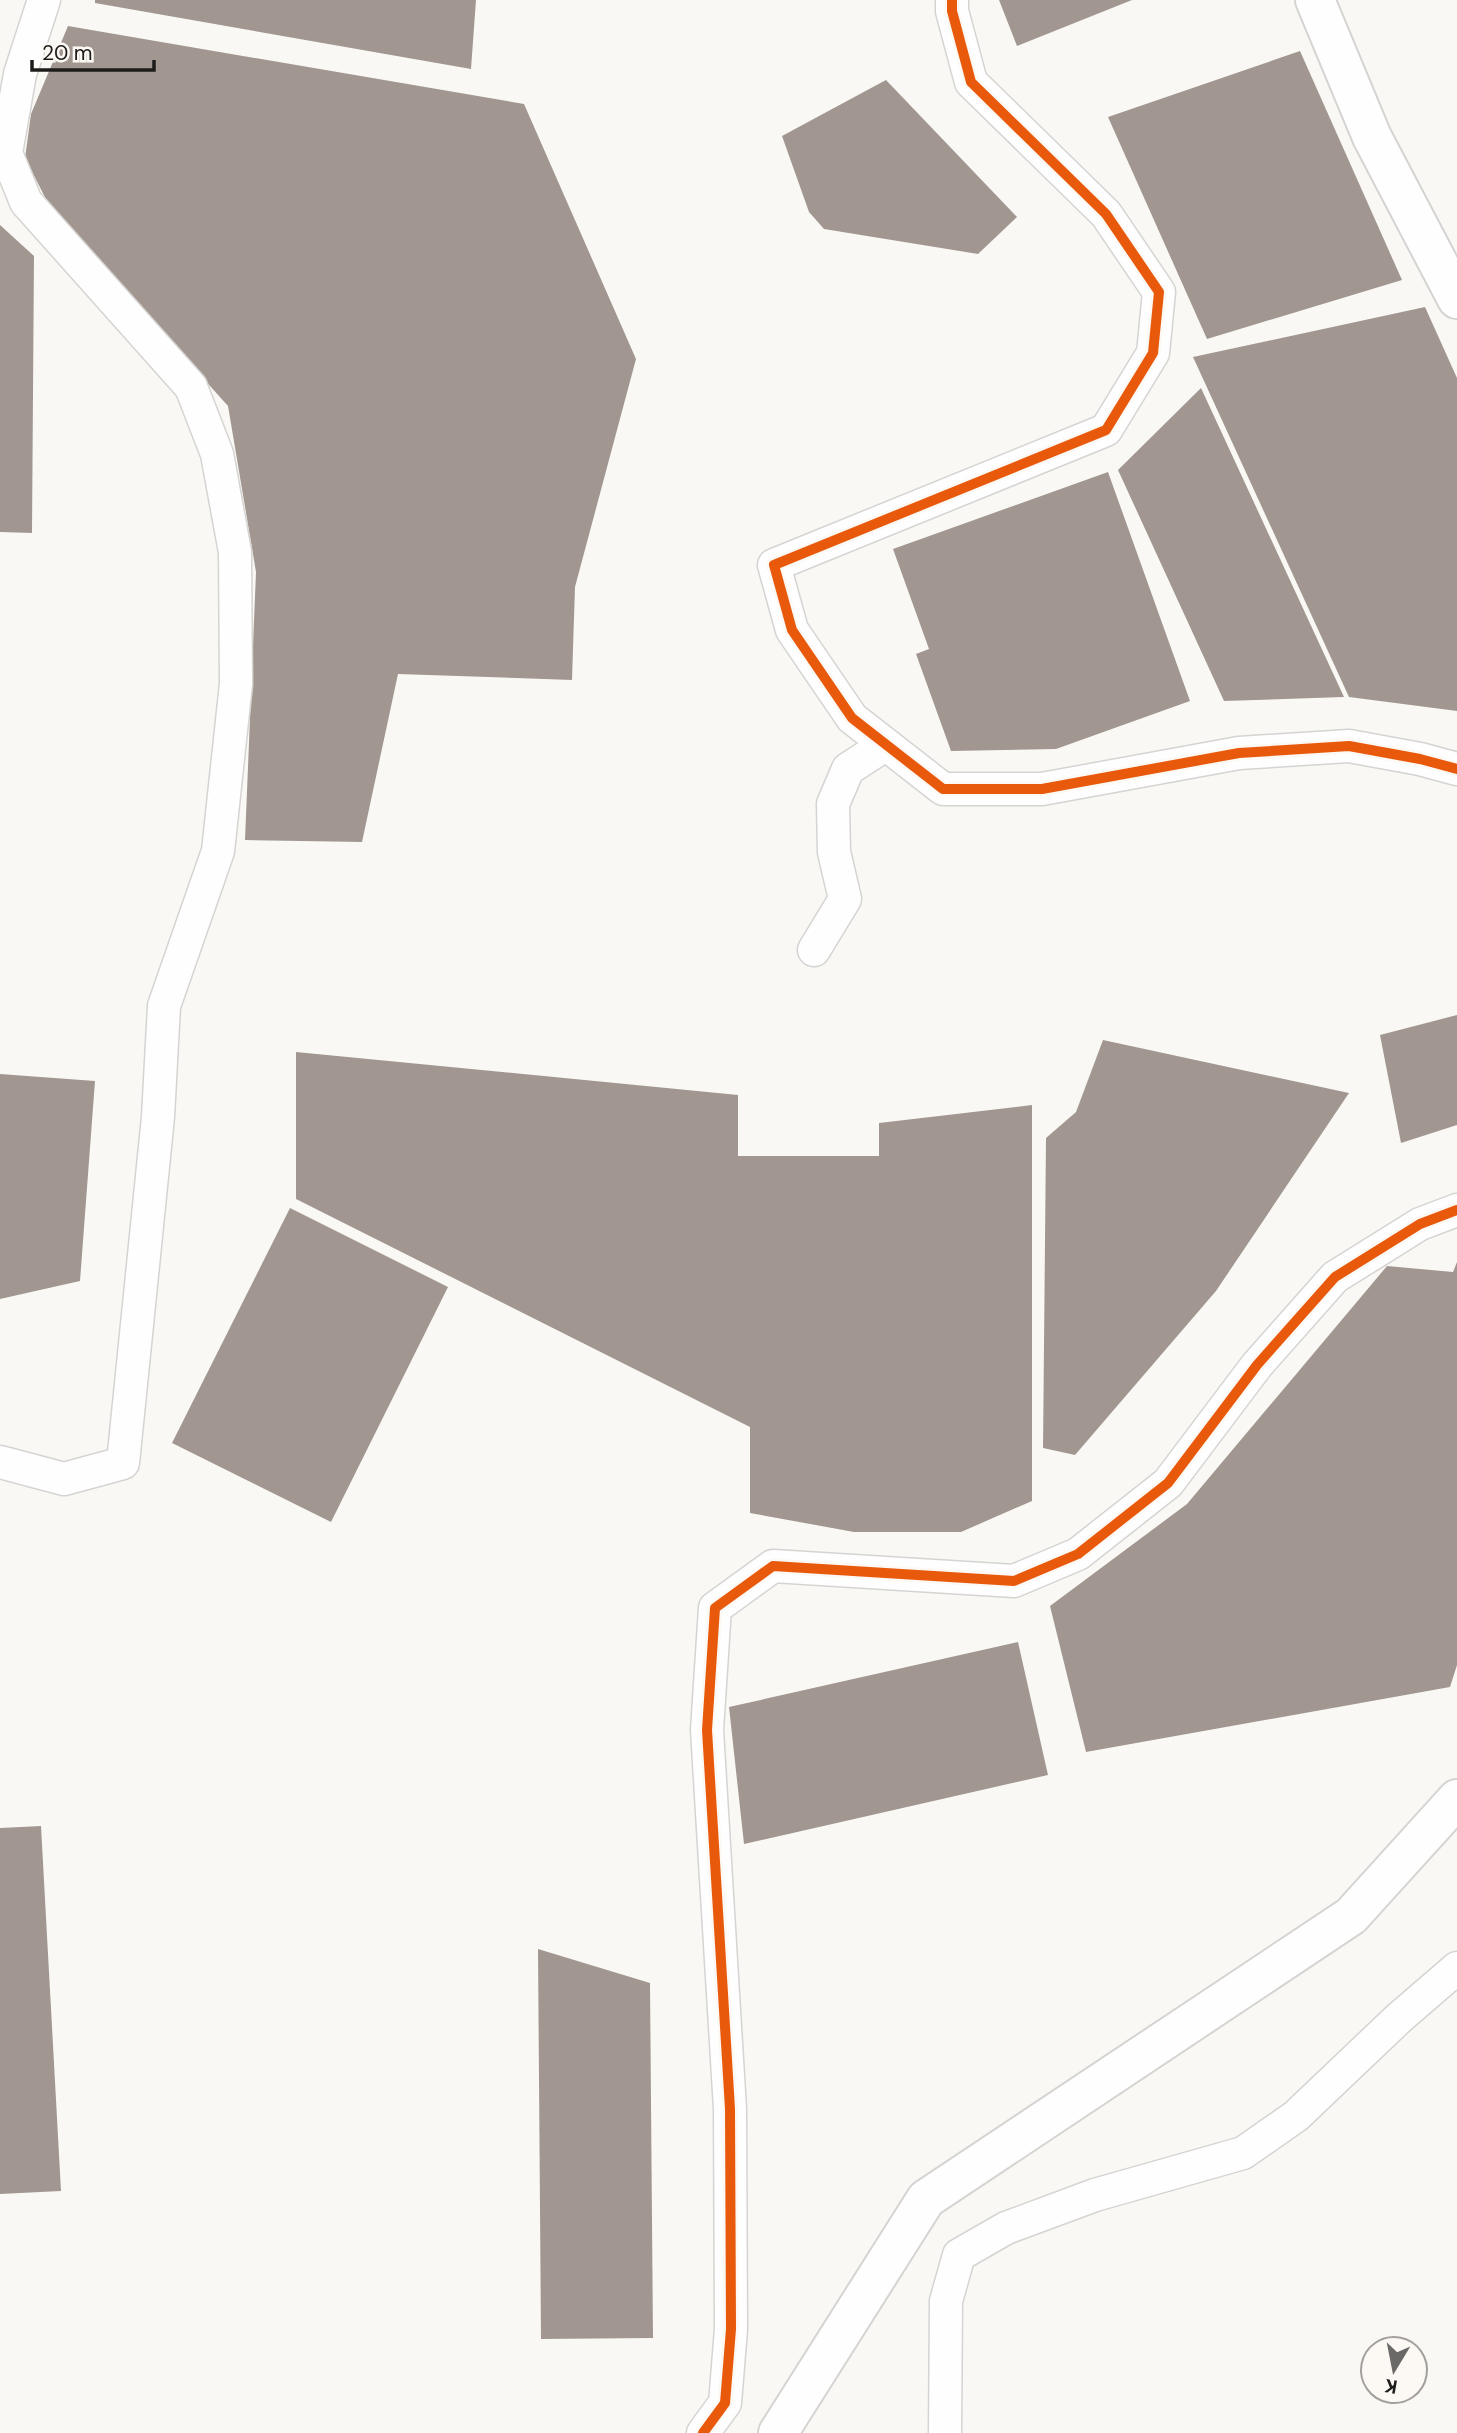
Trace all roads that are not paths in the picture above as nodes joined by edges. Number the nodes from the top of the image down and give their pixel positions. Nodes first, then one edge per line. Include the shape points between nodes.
1 (44, 0) edge
2 (952, 0) edge
3 (1315, 0) edge
4 (1457, 299) edge
5 (885, 744) junction
6 (1457, 769) edge
7 (814, 950) dead end
8 (1457, 1210) edge
9 (0, 1462) edge
10 (1457, 1799) edge
11 (1457, 1968) edge
12 (703, 2433) edge
13 (778, 2433) edge
14 (945, 2433) edge

1 - 9 street via 20,74 6,153 26,202 191,387 217,454 235,552 236,684 218,851 164,1006 158,1117 123,1463 64,1479
2 - 5 street via 971,82 1106,214 1160,292 1153,353 1106,430 775,565 792,630 852,718
3 - 4 street via 1372,136
5 - 6 street via 943,789 1042,789 1239,753 1349,746
5 - 7 street via 848,769 833,804 834,852 845,899
8 - 12 street via 1420,1224 1335,1277 1257,1365 1168,1483 1078,1554 1014,1581 773,1566 715,1608 706,1730 730,2109 731,2329 725,2403
10 - 13 street via 1351,1916 926,2199
11 - 14 street via 1296,2116 1243,2152 1096,2195 1006,2228 959,2255 946,2301

